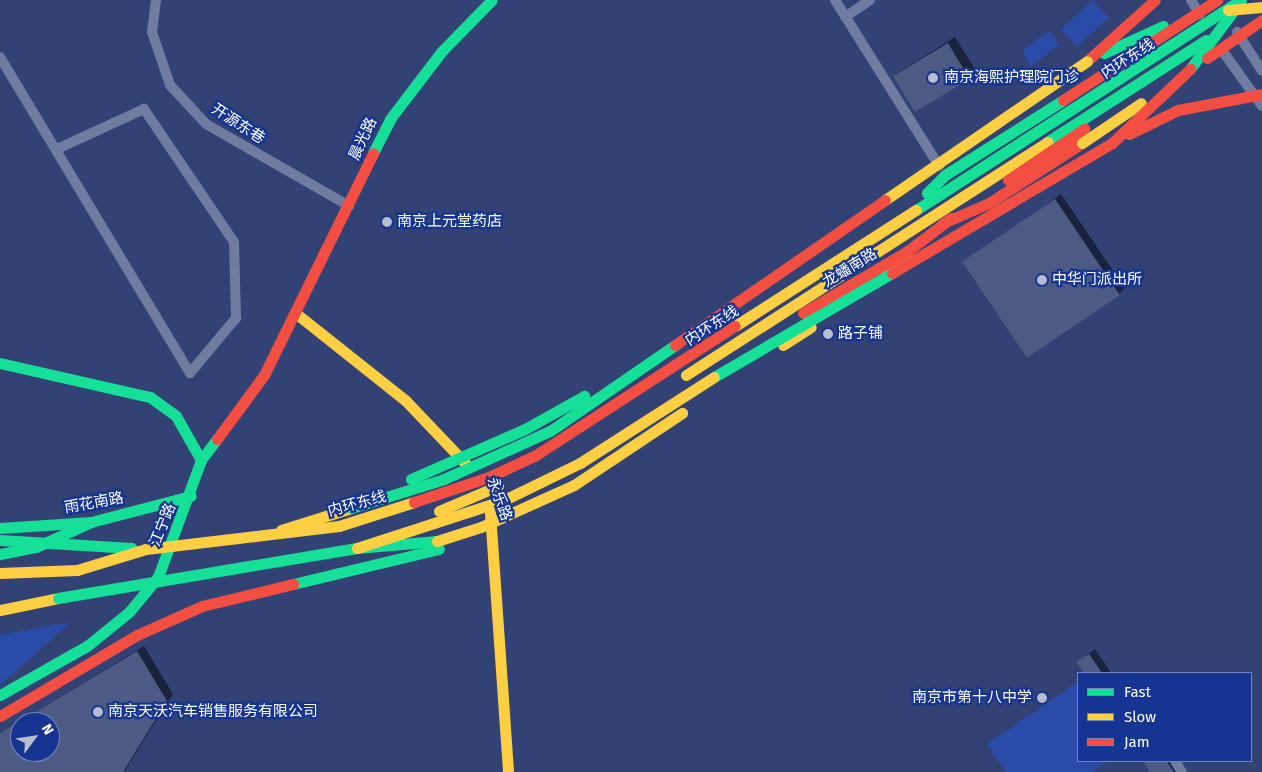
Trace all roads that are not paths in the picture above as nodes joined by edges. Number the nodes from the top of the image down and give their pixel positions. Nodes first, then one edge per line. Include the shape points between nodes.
1 (156, 0) edge
2 (492, 0) edge
3 (835, 0) edge
4 (870, 0) edge
5 (1155, 0) edge
6 (1191, 0) edge
7 (1216, 0) edge
8 (1241, 0) edge
9 (1262, 2) edge
10 (1262, 7) edge
11 (845, 17) junction
12 (1203, 20) junction
13 (1262, 20) edge
14 (1242, 41) junction
15 (1216, 42) junction
16 (1224, 53) junction
17 (0, 57) edge
18 (1087, 61) junction
19 (1262, 71) edge
20 (1262, 94) edge
21 (1262, 106) edge
22 (1112, 143) junction
23 (57, 149) junction
24 (945, 175) junction
25 (927, 193) junction
26 (349, 206) junction
27 (944, 223) junction
28 (909, 250) junction
29 (298, 315) junction
30 (685, 350) junction
31 (0, 363) edge
32 (682, 377) dead end
33 (596, 432) dead end
34 (201, 460) junction
35 (474, 475) junction
36 (574, 485) junction
37 (191, 496) junction
38 (486, 500) junction
39 (351, 508) junction
40 (91, 522) junction
41 (0, 528) edge
42 (274, 533) junction
43 (0, 540) edge
44 (357, 548) junction
45 (146, 549) junction
46 (0, 554) edge
47 (0, 573) edge
48 (0, 596) edge
49 (58, 598) junction
50 (0, 610) edge
51 (0, 694) edge
52 (0, 716) edge
53 (508, 772) edge

1 - 26 street, 开源东巷 via 152,32 170,85 206,124
2 - 26 main road, 晨光路 via 442,51 390,119
3 - 11 street
4 - 11 street
5 - 18 main road
6 - 12 street
7 - 14 street
7 - 24 main road, bridge
8 - 22 main road, bridge via 1200,59
8 - 42 main road, 内环东线, bridge via 536,456 489,477 339,526
9 - 32 main road, 内环东线, bridge
10 - 18 main road, bridge via 1163,26
11 - 24 street
12 - 15 street
12 - 25 main road, 龙蟠南路
13 - 27 main road, bridge via 989,203
14 - 16 street
14 - 19 street
15 - 16 street
15 - 27 main road, 龙蟠南路
16 - 21 street
17 - 23 street
18 - 39 main road, bridge via 550,431 444,479
20 - 22 main road, bridge via 1178,110
22 - 44 main road, bridge via 937,250 767,343 580,463 502,501
23 - 23 street via 62,158 190,373 236,318 234,242 144,109
24 - 25 main road
25 - 30 main road, 龙蟠南路
26 - 29 main road, 晨光路
27 - 28 main road, 龙蟠南路
28 - 36 main road, bridge via 872,287
28 - 38 main road, 龙蟠南路 via 568,461
29 - 34 main road, 江宁路 via 264,375
29 - 35 main road, 永乐路 via 406,401 451,444
30 - 35 main road, 龙蟠南路 via 601,409
30 - 39 main road, bridge via 623,374 525,428
31 - 34 main road via 150,397 176,416
33 - 44 main road, bridge via 537,467
34 - 37 main road, 江宁路
35 - 38 main road, 永乐路
36 - 44 main road, bridge via 481,527 424,545
36 - 52 main road, bridge via 511,520 449,547 202,606 137,635
37 - 40 main road, 雨花南路
37 - 51 main road, 江宁路 via 158,577 129,612 87,646
38 - 53 main road, 永乐路 via 494,532
39 - 42 main road, bridge via 315,516
40 - 41 main road, 雨花南路
40 - 46 main road via 36,547
42 - 45 main road, 内环东线, bridge
43 - 45 main road, bridge
44 - 49 main road, bridge
45 - 47 main road, bridge via 77,570
48 - 49 main road
49 - 50 main road

